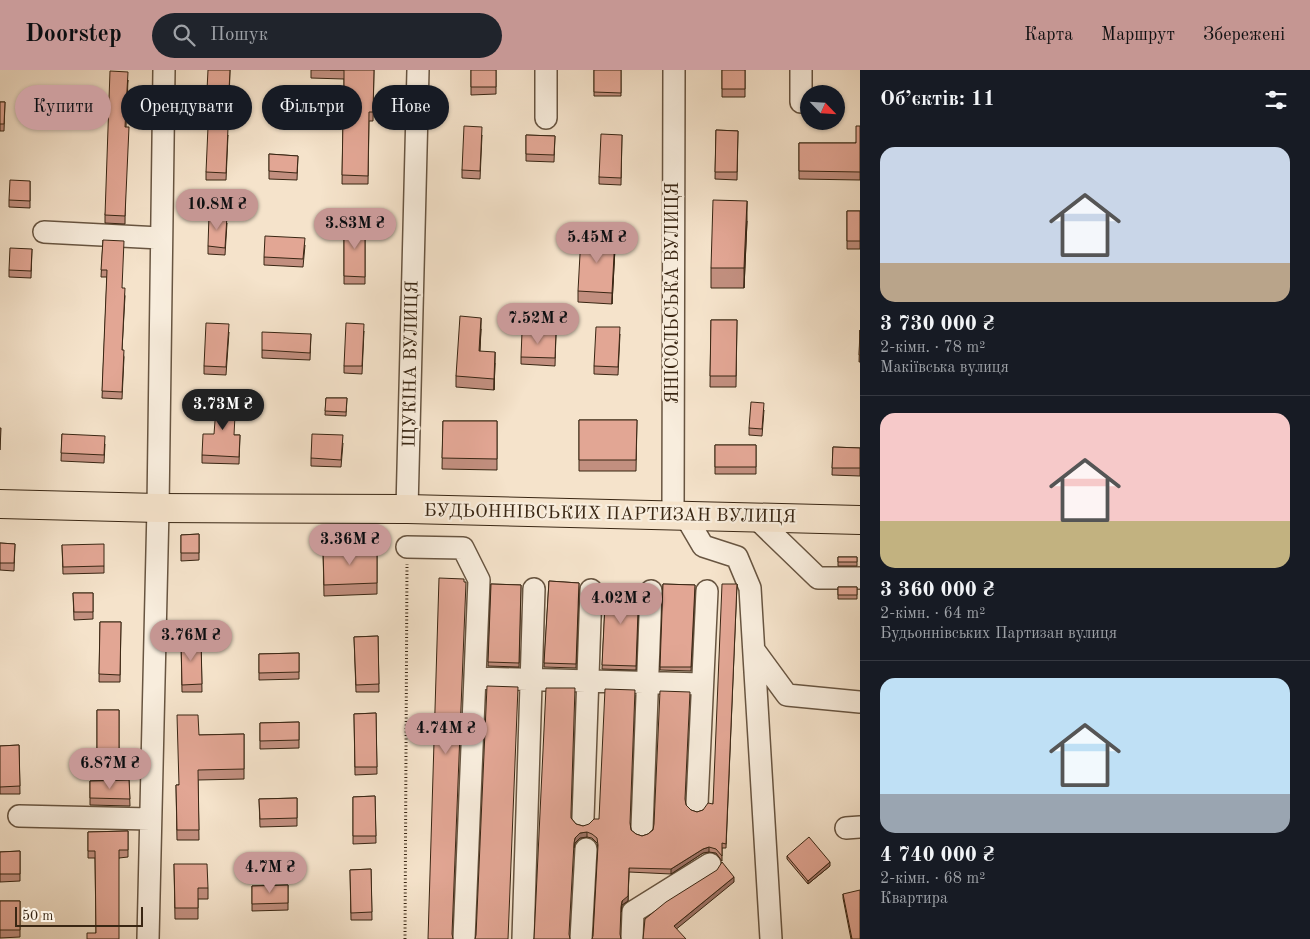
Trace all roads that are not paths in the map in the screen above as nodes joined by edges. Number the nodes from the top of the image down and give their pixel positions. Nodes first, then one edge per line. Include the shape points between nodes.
1 (164, 70) edge
2 (418, 70) edge
3 (546, 70) edge
4 (674, 70) edge
5 (801, 70) edge
6 (801, 85) edge
7 (546, 118) dead end
8 (44, 232) dead end
9 (160, 238) junction
10 (0, 504) edge
11 (158, 508) junction
12 (407, 509) junction
13 (679, 517) junction
14 (756, 518) junction
15 (860, 520) edge
16 (407, 547) road end
17 (860, 578) edge
18 (534, 589) dead end
19 (592, 590) dead end
20 (708, 590) dead end
21 (651, 591) dead end
22 (754, 650) junction
23 (475, 678) junction
24 (531, 679) junction
25 (588, 680) junction
26 (648, 682) junction
27 (702, 684) junction
28 (860, 702) edge
29 (697, 804) dead end
30 (19, 816) dead end
31 (583, 818) dead end
32 (150, 819) junction
33 (642, 828) dead end
34 (586, 849) dead end
35 (710, 864) dead end
36 (148, 939) edge
37 (464, 939) edge
38 (523, 939) edge
39 (581, 939) edge
40 (632, 939) edge
41 (771, 939) edge

1 - 9 street
2 - 12 street, ЩУКІНА ВУЛИЦЯ
3 - 7 street
4 - 13 street, ЯНІСОЛЬСЬКА ВУЛИЦЯ
5 - 6 street
8 - 9 street
9 - 11 street
10 - 11 main road, БУДЬОННІВСЬКИХ ПАРТИЗАН ВУЛИЦЯ
11 - 12 main road, БУДЬОННІВСЬКИХ ПАРТИЗАН ВУЛИЦЯ
11 - 32 street
12 - 13 main road, БУДЬОННІВСЬКИХ ПАРТИЗАН ВУЛИЦЯ
13 - 14 main road, БУДЬОННІВСЬКИХ ПАРТИЗАН ВУЛИЦЯ
13 - 22 street via 703,546 737,557 750,588
14 - 15 main road, БУДЬОННІВСЬКИХ ПАРТИЗАН ВУЛИЦЯ
14 - 17 street via 818,578
16 - 23 street via 463,548 471,561 479,580
18 - 24 street
19 - 25 street
20 - 27 street
21 - 26 street
22 - 28 street via 787,696
22 - 41 street
23 - 24 street
23 - 37 street
24 - 25 street
24 - 38 street
25 - 26 street
25 - 31 street
26 - 27 street
26 - 33 street
27 - 29 street
30 - 32 street
32 - 36 street
34 - 39 street
35 - 40 street via 633,912

